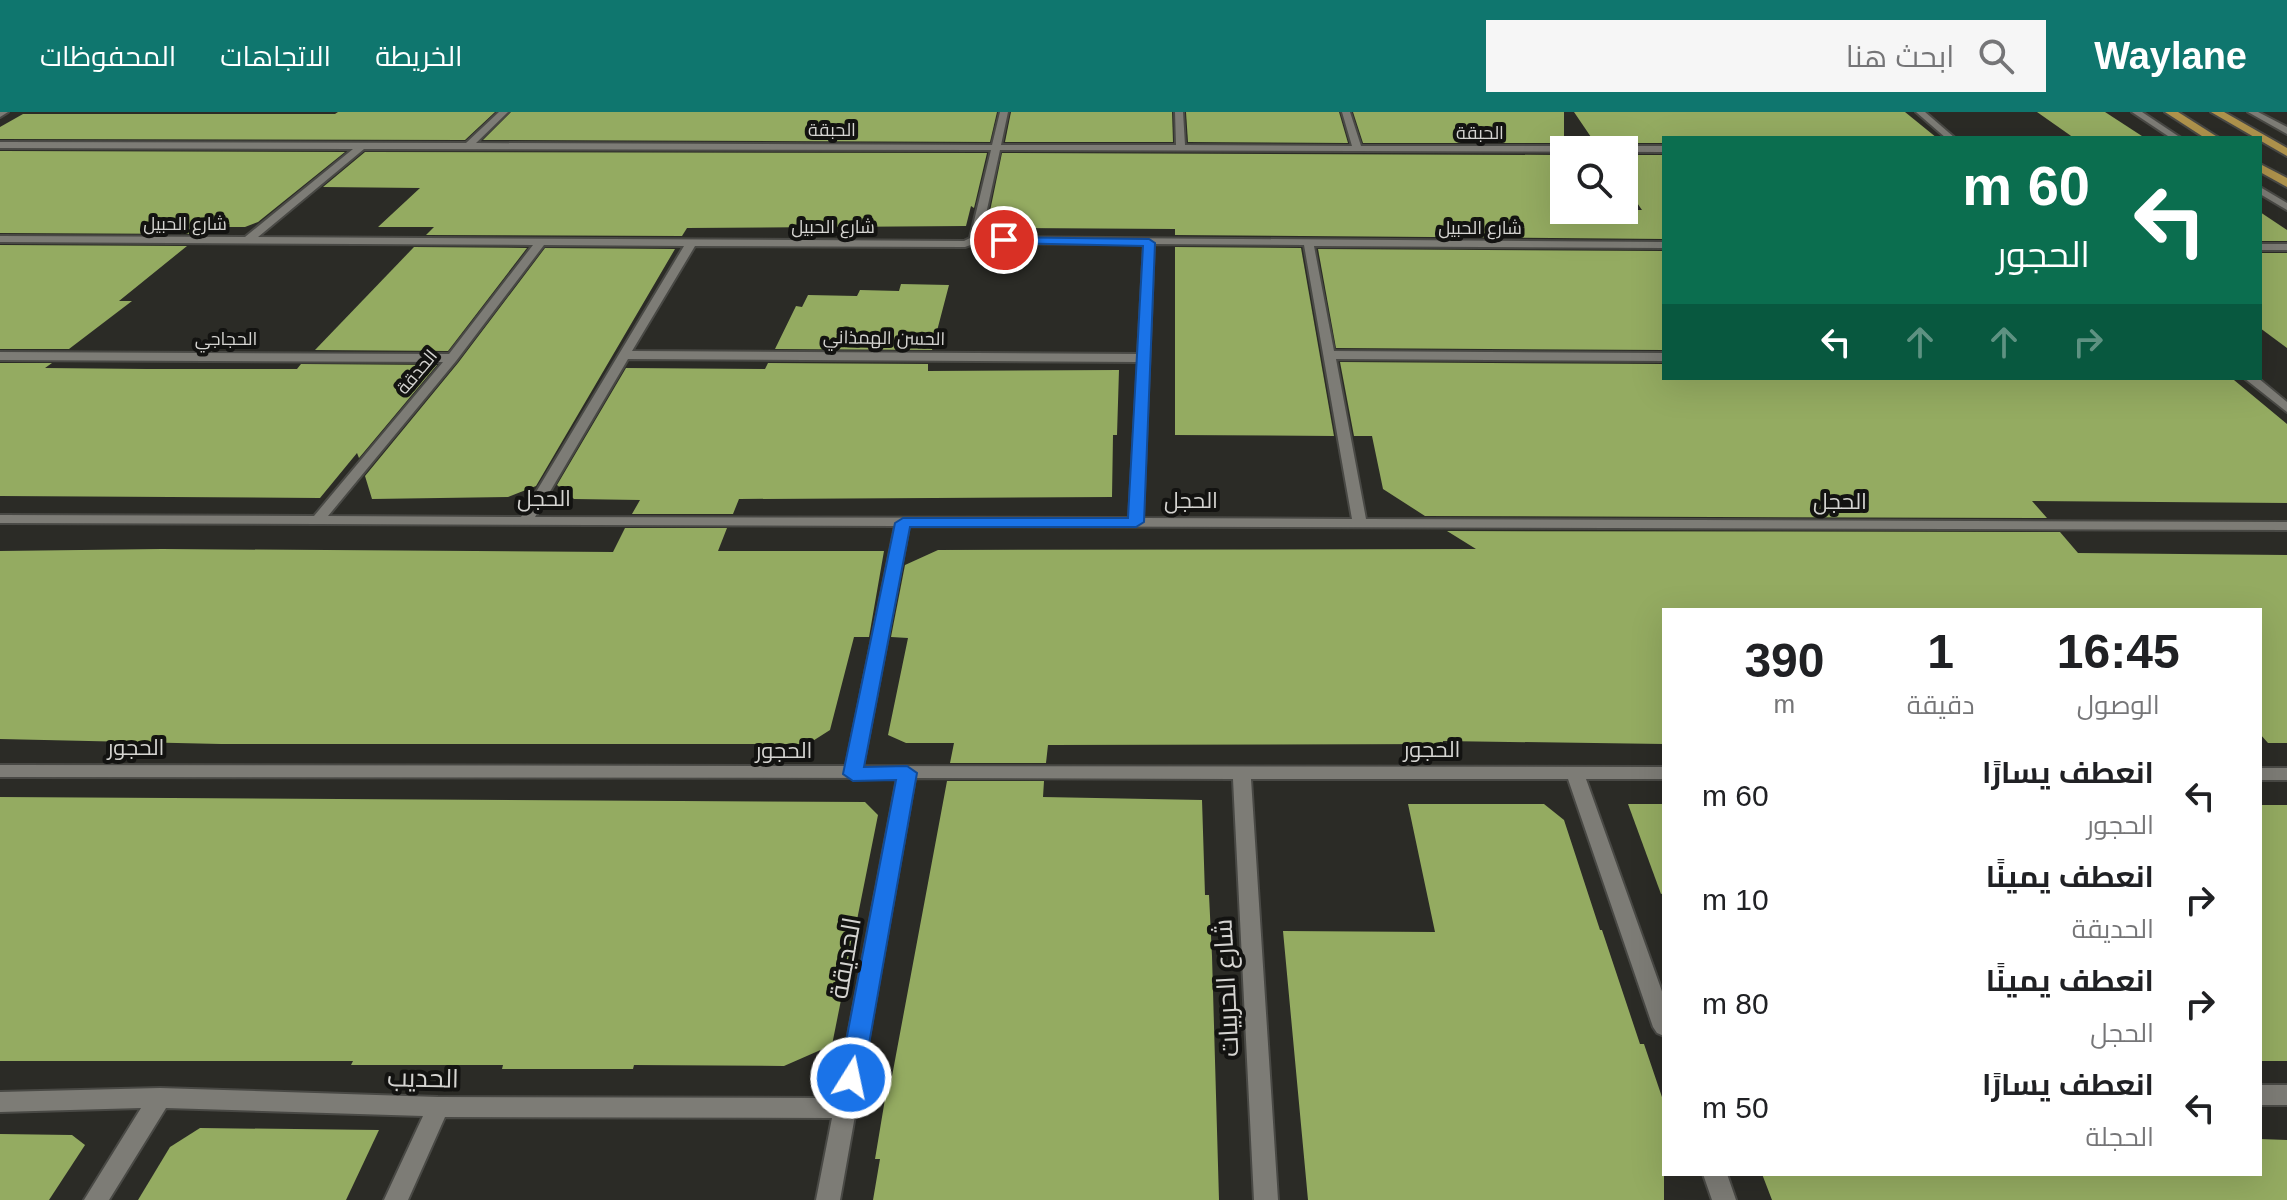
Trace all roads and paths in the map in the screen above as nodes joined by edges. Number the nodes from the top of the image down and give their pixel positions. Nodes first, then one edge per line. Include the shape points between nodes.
1 (504, 112) edge
2 (1004, 112) edge
3 (1179, 112) edge
4 (1346, 112) edge
5 (1920, 112) edge
6 (2136, 112) edge
7 (2170, 112) edge
8 (2216, 112) edge
9 (2252, 112) edge
10 (2287, 131) edge
11 (1949, 136) edge
12 (2174, 136) edge
13 (2210, 136) edge
14 (2258, 136) edge
15 (2262, 139) edge
16 (0, 145) edge
17 (469, 145) junction
18 (362, 146) junction
19 (997, 147) junction
20 (1181, 147) junction
21 (1358, 149) junction
22 (1662, 149) edge
23 (2287, 153) edge
24 (2262, 168) edge
25 (2287, 183) edge
26 (2262, 191) edge
27 (2287, 207) edge
28 (0, 239) edge
29 (248, 240) junction
30 (975, 240) junction
31 (541, 242) junction
32 (691, 243) junction
33 (1149, 243) junction
34 (1309, 244) junction
35 (1662, 245) edge
36 (2262, 247) edge
37 (2287, 247) edge
38 (624, 355) junction
39 (1328, 355) junction
40 (0, 356) edge
41 (1662, 357) edge
42 (452, 358) junction
43 (1143, 358) junction
44 (2252, 380) edge
45 (2287, 408) edge
46 (0, 519) edge
47 (526, 520) junction
48 (317, 521) junction
49 (1359, 521) junction
50 (1136, 522) junction
51 (903, 523) junction
52 (2287, 526) edge
53 (0, 771) edge
54 (907, 773) junction
55 (1242, 773) junction
56 (1575, 773) junction
57 (1662, 773) edge
58 (853, 774) junction
59 (2262, 774) edge
60 (2287, 774) edge
61 (1662, 1021) edge
62 (2262, 1095) edge
63 (2287, 1095) edge
64 (160, 1098) junction
65 (0, 1102) edge
66 (438, 1107) junction
67 (845, 1108) junction
68 (1716, 1176) edge
69 (96, 1200) edge
70 (396, 1200) edge
71 (828, 1200) edge
72 (1266, 1200) edge
73 (1724, 1200) edge

1 - 17 street
2 - 19 street
3 - 20 street
4 - 21 street
5 - 11 street
6 - 12 street
7 - 13 main road
8 - 14 main road
9 - 10 street
15 - 23 main road
16 - 18 street, الحبقة
17 - 18 street, الحبقة
17 - 19 street, الحبقة
18 - 29 street
19 - 20 street, الحبقة
19 - 30 street
20 - 21 street, الحبقة
21 - 22 street, الحبقة
24 - 25 main road
26 - 27 street
28 - 29 street, شارع الحبيل
29 - 31 street, شارع الحبيل
30 - 32 street, شارع الحبيل
30 - 33 street, شارع الحبيل
31 - 32 street, شارع الحبيل
31 - 42 street, الحدقة
32 - 38 street
33 - 34 street, شارع الحبيل
33 - 43 street
34 - 35 street, شارع الحبيل
34 - 39 street
36 - 37 street
38 - 43 street, الحسن الهمذاني
38 - 47 street
39 - 41 street
39 - 49 street
40 - 42 street, الحجاجي
42 - 48 street, الحدقة
43 - 50 street
44 - 45 street
46 - 48 street, الحجل
47 - 48 street, الحجل
47 - 51 street, الحجل
49 - 50 street, الحجل
49 - 52 street, الحجل
50 - 51 street, الحجل
51 - 58 street
53 - 58 street, الحجور
54 - 55 street, الحجور
54 - 58 street, الحجور
54 - 67 street, الحديقة
55 - 56 street, الحجور
55 - 72 street, شارع الحربيات
56 - 57 street, الحجور
56 - 61 street
59 - 60 street
62 - 63 street
64 - 65 street, الحديب
64 - 66 street, الحديب
64 - 69 street
66 - 67 street, الحديب
66 - 70 street
67 - 71 street, الحديقة
68 - 73 street

